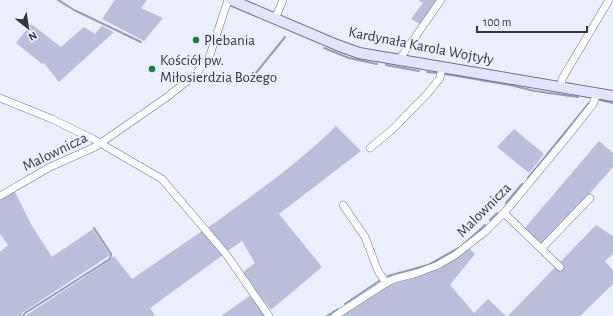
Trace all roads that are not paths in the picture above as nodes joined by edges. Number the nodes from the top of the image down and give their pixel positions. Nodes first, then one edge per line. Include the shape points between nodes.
1 (228, 0) edge
2 (231, 0) edge
3 (283, 0) edge
4 (441, 0) edge
5 (609, 0) edge
6 (275, 19) junction
7 (399, 60) junction
8 (442, 67) junction
9 (561, 87) junction
10 (597, 93) junction
11 (613, 96) edge
12 (0, 98) edge
13 (101, 144) junction
14 (370, 148) dead end
15 (0, 196) edge
16 (590, 198) dead end
17 (343, 205) dead end
18 (504, 213) junction
19 (541, 249) junction
20 (560, 267) dead end
21 (386, 283) junction
22 (269, 316) edge
23 (334, 316) edge

1 - 13 street, Malownicza via 205,64 167,97
2 - 6 street, Kardynała Karola Wojtyły
3 - 6 street
4 - 7 street
5 - 9 street via 562,79
6 - 7 street, Kardynała Karola Wojtyły via 359,53
7 - 8 street, Kardynała Karola Wojtyły
8 - 9 street, Kardynała Karola Wojtyły
8 - 14 street via 440,78 428,93 393,129
9 - 10 street, Kardynała Karola Wojtyły
10 - 11 street, Kardynała Karola Wojtyły
10 - 18 street, Malownicza via 593,104
12 - 13 street via 52,119
13 - 15 street, Malownicza via 50,167
13 - 22 street, Malownicza via 165,181 226,254
16 - 19 street
17 - 21 street via 365,237 378,271
18 - 19 street
18 - 21 street, Malownicza via 482,235 455,254 427,269
19 - 20 street
21 - 23 street, Malownicza

